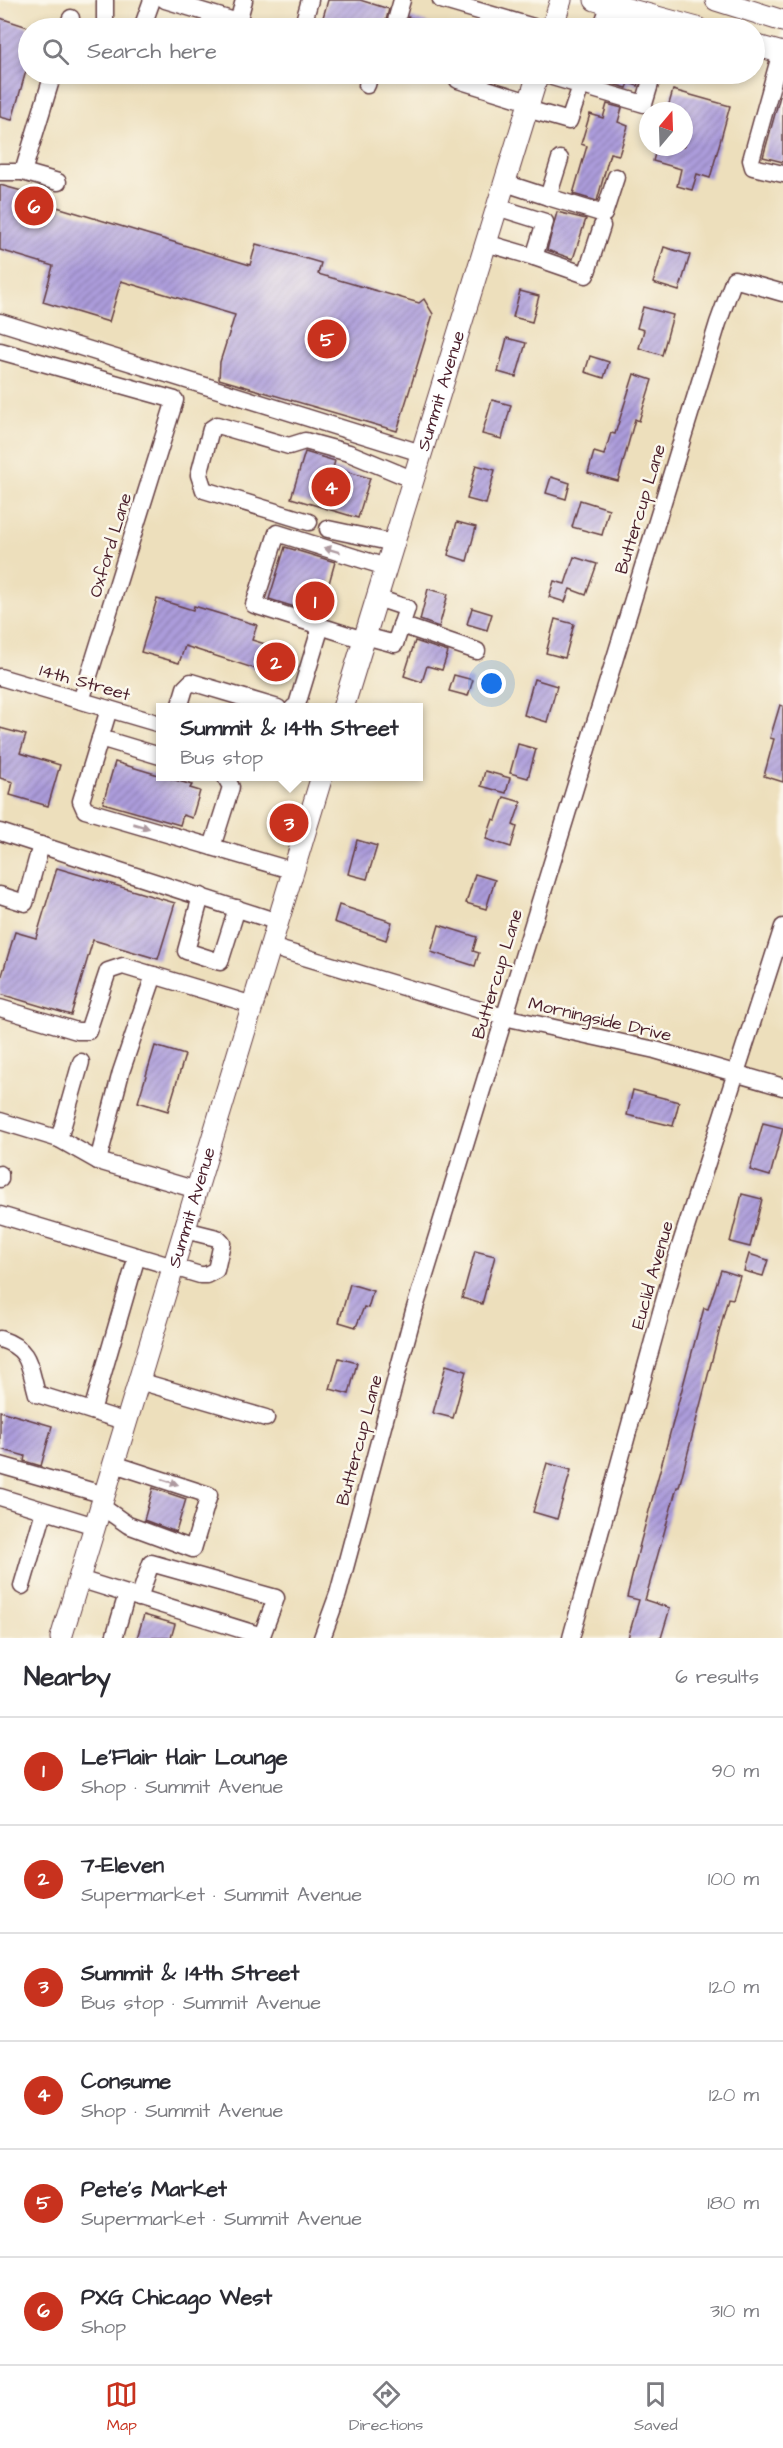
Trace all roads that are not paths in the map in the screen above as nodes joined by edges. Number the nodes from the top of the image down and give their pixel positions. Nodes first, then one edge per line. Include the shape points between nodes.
1 (105, 0) edge
2 (152, 0) edge
3 (165, 0) edge
4 (244, 0) edge
5 (309, 0) edge
6 (402, 0) edge
7 (440, 0) edge
8 (561, 0) edge
9 (725, 1) edge
10 (603, 2) edge
11 (105, 18) edge
12 (146, 18) edge
13 (217, 18) edge
14 (239, 18) edge
15 (304, 18) edge
16 (397, 18) edge
17 (502, 18) edge
18 (555, 18) edge
19 (602, 18) edge
20 (648, 18) edge
21 (783, 21) edge
22 (765, 48) edge
23 (782, 53) edge
24 (50, 84) edge
25 (469, 84) edge
26 (536, 84) edge
27 (581, 84) edge
28 (595, 84) edge
29 (650, 84) edge
30 (528, 106) junction
31 (560, 159) dead end
32 (0, 172) edge
33 (23, 172) junction
34 (783, 174) edge
35 (616, 177) dead end
36 (58, 182) dead end
37 (505, 183) junction
38 (548, 197) junction
39 (497, 207) junction
40 (602, 226) dead end
41 (486, 243) junction
42 (534, 257) junction
43 (783, 293) edge
44 (0, 322) edge
45 (0, 351) edge
46 (422, 453) junction
47 (414, 480) junction
48 (309, 522) dead end
49 (328, 529) dead end
50 (394, 543) junction
51 (386, 567) junction
52 (377, 598) junction
53 (401, 625) junction
54 (321, 626) junction
55 (365, 638) junction
56 (477, 651) dead end
57 (0, 677) edge
58 (81, 701) junction
59 (180, 703) edge
60 (261, 703) edge
61 (298, 703) edge
62 (345, 703) edge
63 (109, 709) junction
64 (156, 723) edge
65 (100, 738) junction
66 (156, 755) edge
67 (227, 781) edge
68 (321, 781) edge
69 (0, 832) edge
70 (41, 845) junction
71 (212, 847) junction
72 (294, 871) junction
73 (0, 895) edge
74 (201, 896) junction
75 (237, 908) junction
76 (278, 922) junction
77 (783, 927) edge
78 (271, 948) junction
79 (154, 975) junction
80 (253, 1005) junction
81 (0, 1008) edge
82 (504, 1017) junction
83 (81, 1062) dead end
84 (734, 1072) junction
85 (783, 1087) edge
86 (0, 1121) edge
87 (59, 1139) junction
88 (98, 1161) junction
89 (197, 1190) junction
90 (0, 1215) edge
91 (185, 1230) junction
92 (137, 1256) junction
93 (174, 1267) junction
94 (0, 1339) edge
95 (139, 1381) junction
96 (92, 1411) junction
97 (266, 1418) dead end
98 (127, 1422) junction
99 (114, 1464) junction
100 (0, 1465) edge
101 (0, 1497) edge
102 (100, 1509) junction
103 (44, 1510) junction
104 (79, 1579) junction
105 (22, 1586) dead end
106 (133, 1596) junction
107 (261, 1637) edge
108 (61, 1638) edge
109 (114, 1638) edge
110 (322, 1638) edge
111 (571, 1638) edge

1 - 11 street
2 - 12 street
3 - 13 street
4 - 14 street
5 - 15 street
6 - 16 street
7 - 17 street
8 - 18 main road
9 - 21 main road
10 - 19 street
10 - 20 main road
22 - 23 main road
23 - 34 street via 751,160 753,167
24 - 33 street
25 - 30 street
26 - 30 main road, Summit Avenue
27 - 30 street via 569,121
28 - 29 street via 644,104
30 - 37 main road, Summit Avenue
31 - 38 street
32 - 33 street
33 - 36 street
35 - 38 street via 604,214
37 - 38 street
37 - 39 main road, Summit Avenue
39 - 41 main road, Summit Avenue
39 - 42 street via 545,222
40 - 42 street via 586,275
41 - 42 street
41 - 46 main road, Summit Avenue
43 - 82 street, Buttercup Lane via 734,279
44 - 46 street
45 - 58 street, Oxford Lane via 175,400
46 - 47 main road, Summit Avenue
47 - 48 street via 349,453 305,441 289,446 217,425 212,429 199,475 204,490
47 - 50 main road, Summit Avenue
49 - 50 street
50 - 51 main road, Summit Avenue
51 - 52 main road, Summit Avenue
51 -> 54 street via 277,533 254,605
52 - 53 street via 407,608
52 - 55 main road, Summit Avenue
53 - 55 street via 395,644
53 - 56 street
54 - 55 street
54 - 61 street
55 - 62 main road, Summit Avenue
57 - 58 street, 14th Street
58 - 63 street, 14th Street
59 - 60 street via 191,682
63 - 64 street, 14th Street
63 - 65 street
65 - 66 street
65 -> 71 street via 81,801 85,810
67 - 71 street via 231,787
68 - 72 main road, Summit Avenue
69 - 70 street
70 - 73 street via 25,903
70 - 74 street
71 - 72 street
72 - 76 main road, Summit Avenue
74 - 75 street
74 - 75 street via 186,951 220,962
75 - 76 street
76 - 78 main road, Summit Avenue
77 - 84 street, Euclid Avenue
78 - 80 main road, Summit Avenue
78 - 82 street, Morningside Drive
79 - 80 street
79 - 81 street via 123,966 108,971 88,1031
79 - 88 street via 121,1072
80 - 89 main road, Summit Avenue
82 - 84 street, Morningside Drive via 655,1050
82 - 110 street, Buttercup Lane via 414,1311 338,1594
83 - 87 street
84 - 85 street, Morningside Drive
84 - 111 street, Euclid Avenue via 674,1265
86 - 87 street
87 - 88 street
88 - 89 street
89 - 91 main road, Summit Avenue
90 - 92 street
91 - 93 main road, Summit Avenue
91 - 93 street via 220,1240 222,1250 216,1270 206,1275
92 - 93 street
92 - 96 street
93 - 95 main road, Summit Avenue
94 - 96 street via 14,1343 25,1353 37,1394
95 - 97 street
95 - 98 main road, Summit Avenue
96 - 98 street
98 - 99 main road, Summit Avenue
99 - 102 main road, Summit Avenue
99 -> 102 street via 209,1495 193,1549 128,1525
100 - 102 street
101 - 103 street
102 - 103 street
102 - 104 main road, Summit Avenue
103 - 105 street
104 - 106 street
104 - 108 main road, Summit Avenue
106 - 107 street
106 - 107 street via 151,1563 276,1598
106 - 109 street

